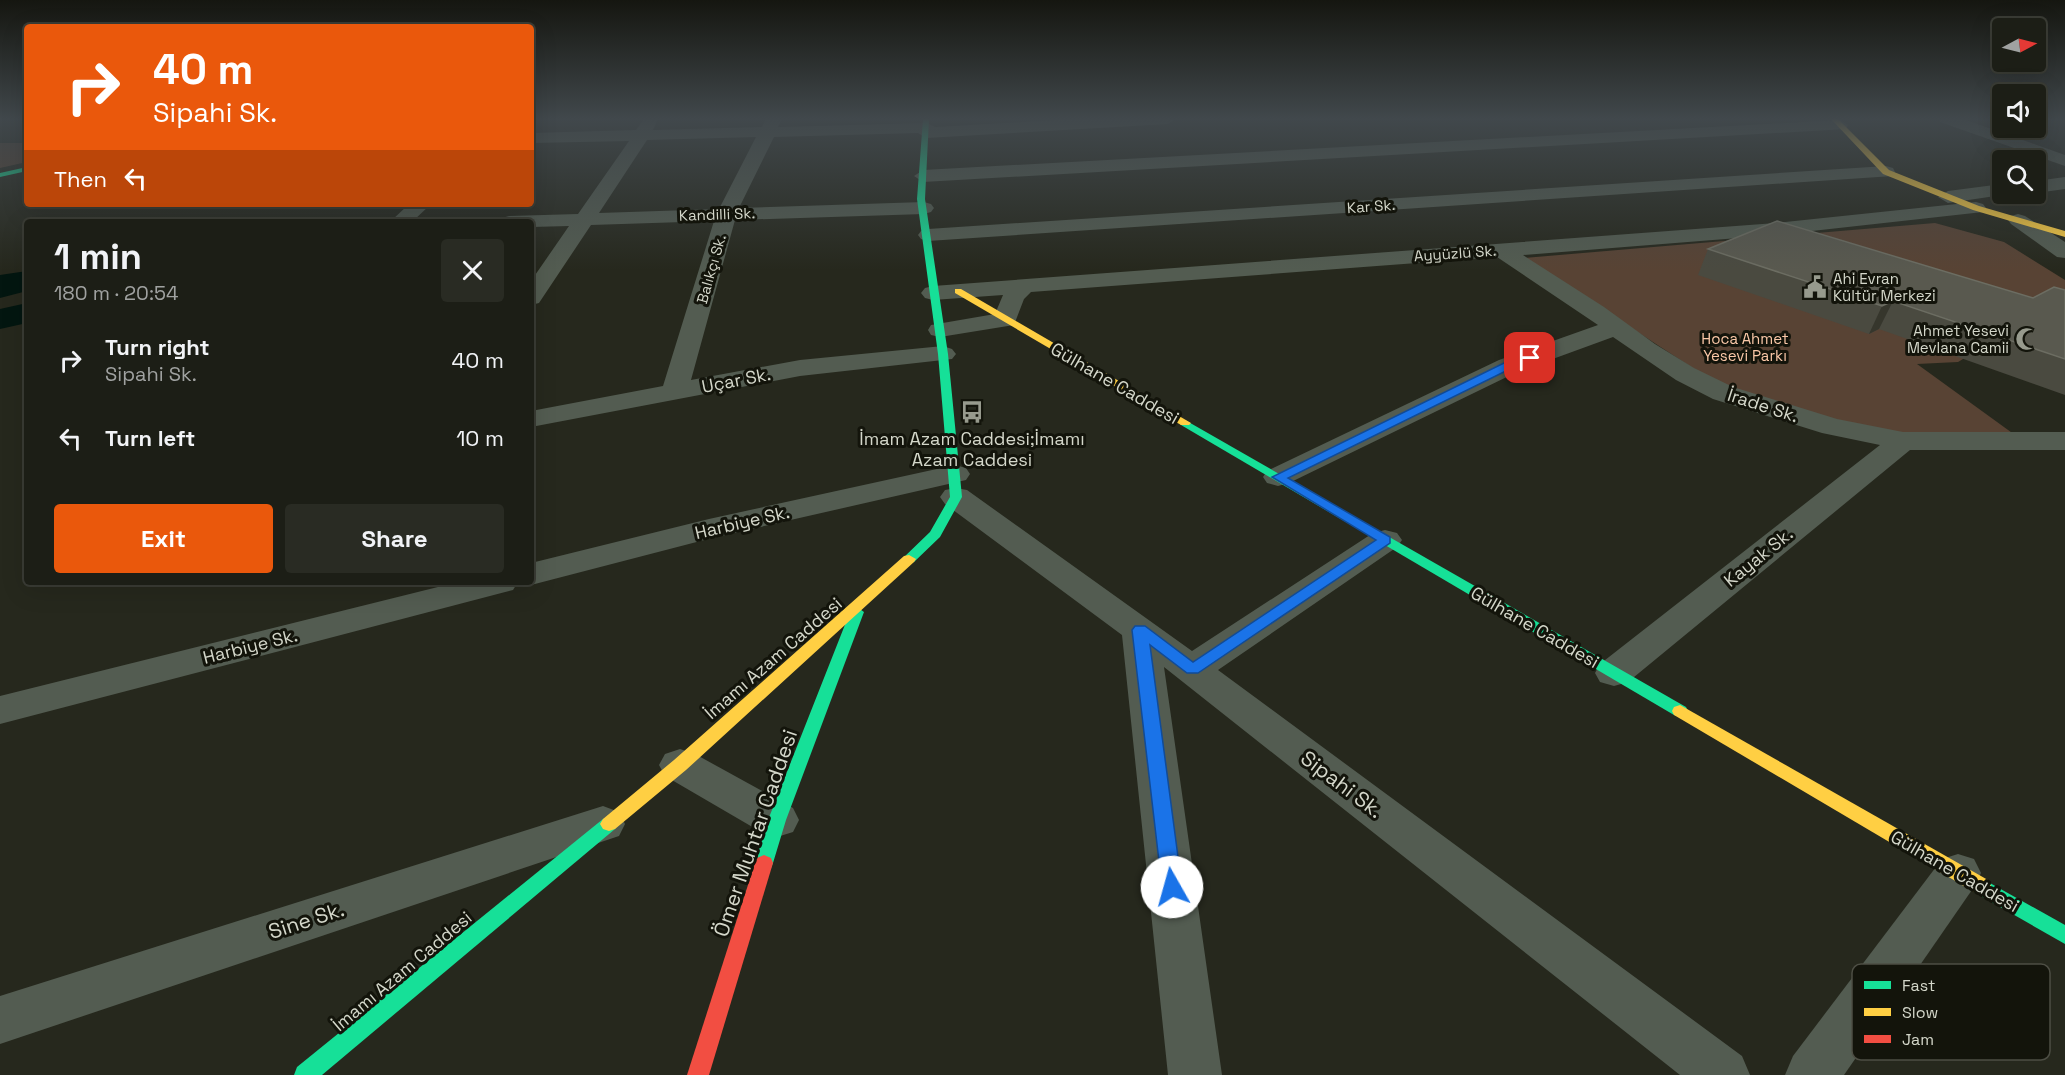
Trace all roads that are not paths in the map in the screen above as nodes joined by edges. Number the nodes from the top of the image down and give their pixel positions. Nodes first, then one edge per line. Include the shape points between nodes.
1 (619, 169) edge
2 (750, 169) edge
3 (923, 169) edge
4 (1039, 169) edge
5 (1883, 169) edge
6 (24, 170) edge
7 (1886, 172) junction
8 (0, 175) edge
9 (923, 176) junction
10 (24, 180) edge
11 (2065, 183) edge
12 (0, 184) edge
13 (2046, 185) edge
14 (1992, 191) edge
15 (1946, 197) junction
16 (418, 207) edge
17 (924, 208) junction
18 (1976, 208) junction
19 (727, 213) junction
20 (404, 219) edge
21 (586, 219) junction
22 (2018, 220) junction
23 (534, 221) edge
24 (2065, 234) edge
25 (928, 236) junction
26 (1501, 250) junction
27 (2065, 252) edge
28 (1080, 281) junction
29 (958, 291) junction
30 (933, 293) junction
31 (534, 294) edge
32 (1005, 320) junction
33 (1617, 327) junction
34 (942, 342) junction
35 (675, 391) junction
36 (534, 418) edge
37 (1903, 441) junction
38 (2065, 441) edge
39 (1278, 477) junction
40 (956, 486) junction
41 (1385, 540) junction
42 (534, 573) edge
43 (489, 585) edge
44 (858, 607) junction
45 (1140, 630) junction
46 (1192, 669) junction
47 (1614, 673) junction
48 (0, 710) edge
49 (680, 765) junction
50 (777, 820) junction
51 (613, 821) junction
52 (1958, 873) junction
53 (2065, 935) edge
54 (1892, 964) edge
55 (0, 1020) edge
56 (1852, 1020) edge
57 (305, 1075) edge
58 (698, 1075) edge
59 (1195, 1075) edge
60 (1723, 1075) edge
61 (1812, 1075) edge

1 - 21 street
2 - 19 street, Balıkçı Sk.
3 - 9 street
4 - 9 street
5 - 7 street
6 - 8 street
7 - 15 street
7 - 25 street, Kar Sk.
9 - 17 street
10 - 12 street
11 - 13 street
14 - 15 street
15 - 18 street
16 - 20 street
17 - 19 street, Kandilli Sk.
17 - 25 street
18 - 22 street
18 - 26 street, Ayyüzlü Sk. via 1776,229
19 - 21 street, Kandilli Sk.
19 - 35 street, Balıkçı Sk.
21 - 23 street, Kandilli Sk.
21 - 31 street
22 - 24 street
22 - 27 street
25 - 30 street
26 - 28 street, Ayyüzlü Sk.
26 - 33 street, İrade Sk.
28 - 29 street, Ayyüzlü Sk.
28 - 32 street via 1014,295
29 - 30 street, Ayyüzlü Sk.
29 - 32 street, Gülhane Caddesi
30 - 34 street
32 - 34 street
32 - 39 street, Gülhane Caddesi
33 - 37 street, İrade Sk. via 1685,374 1723,393 1832,427
33 - 39 street via 1508,366
34 - 35 street, Uçar Sk.
34 - 40 street
35 - 36 street, Uçar Sk.
37 - 38 street, İrade Sk.
37 - 47 street, Kayak Sk.
39 - 41 street, Gülhane Caddesi
40 - 42 street, Harbiye Sk. via 708,530
40 - 44 street, İmamı Azam Caddesi via 935,534
40 - 45 street, Sipahi Sk.
41 - 46 street
41 - 47 street, Gülhane Caddesi
43 - 48 street, Harbiye Sk.
44 - 49 street, İmamı Azam Caddesi
44 - 50 street, Ömer Muhtar Caddesi
45 - 46 street, Sipahi Sk.
45 - 59 street
46 - 60 street, Sipahi Sk.
47 - 52 street, Gülhane Caddesi
49 - 50 street
49 - 51 street, İmamı Azam Caddesi
50 - 58 street, Ömer Muhtar Caddesi
51 - 55 street, Sine Sk.
51 - 57 street, İmamı Azam Caddesi
52 - 53 street, Gülhane Caddesi
52 - 54 street
56 - 61 street

